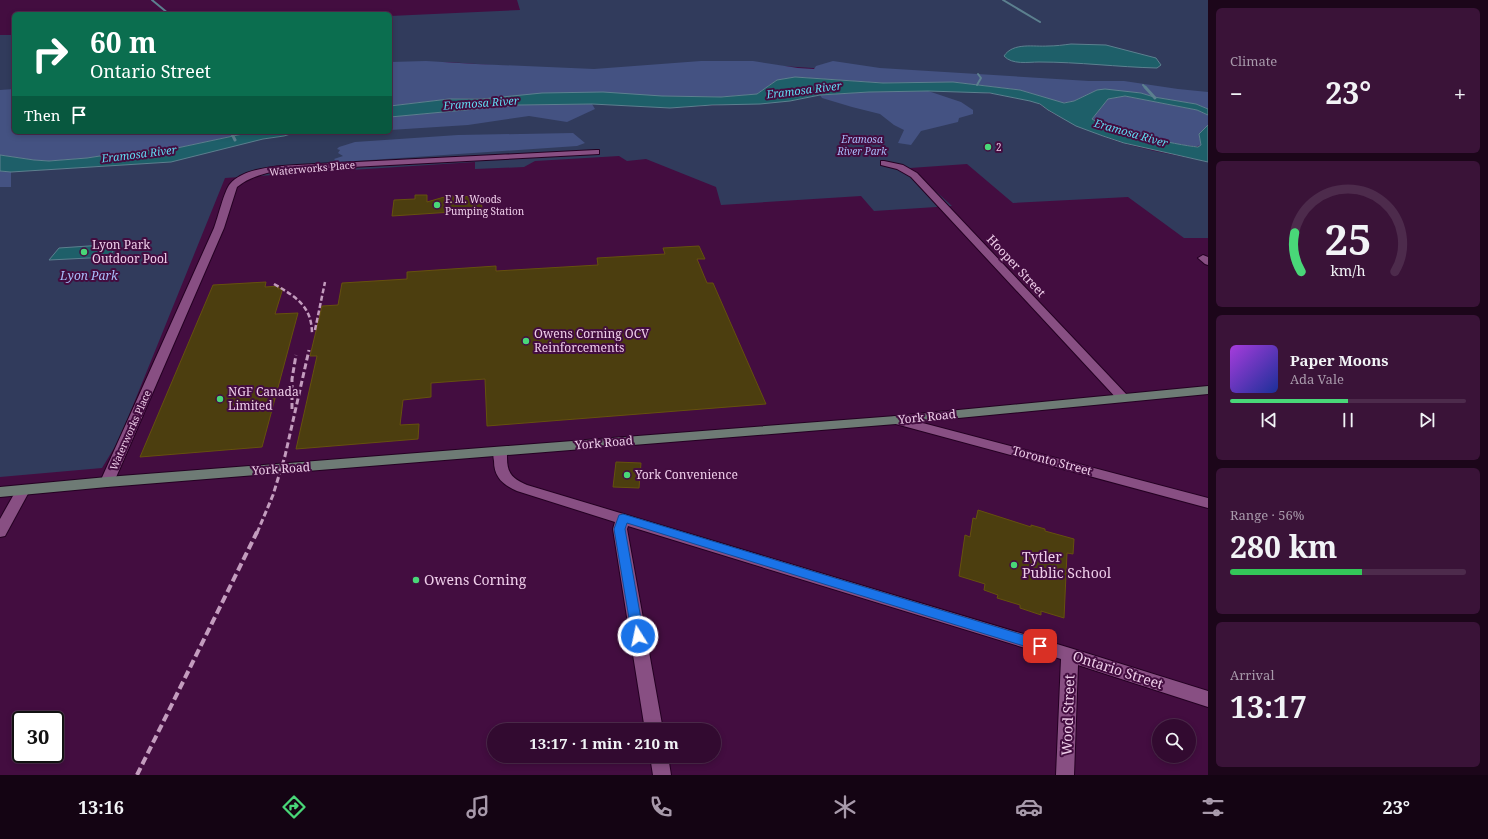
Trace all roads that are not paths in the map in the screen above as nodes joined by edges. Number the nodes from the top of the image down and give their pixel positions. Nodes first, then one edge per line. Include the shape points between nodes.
1 (596, 152) dead end
2 (884, 163) dead end
3 (1208, 390) edge
4 (1123, 398) junction
5 (896, 420) junction
6 (500, 452) junction
7 (107, 482) junction
8 (22, 490) junction
9 (0, 492) edge
10 (1208, 503) edge
11 (623, 518) junction
12 (0, 532) edge
13 (1070, 655) junction
14 (1208, 699) edge
15 (653, 723) edge
16 (660, 763) edge
17 (662, 775) edge
18 (1065, 775) edge

1 - 7 street, Waterworks Place via 297,167 274,169 250,175 239,181 233,186 219,228
2 - 4 street, Hooper Street via 900,167 914,175
3 - 4 main road, York Road
4 - 5 main road, York Road
5 - 6 main road, York Road
5 - 10 street, Toronto Street
6 - 7 main road, York Road
6 - 11 street, Ontario Street via 500,468 512,484
7 - 8 main road, York Road
8 - 9 main road, York Road
8 - 12 street
11 - 13 street, Ontario Street
11 - 15 street via 620,529
13 - 14 street, Ontario Street
13 - 18 street, Wood Street
16 - 17 street

